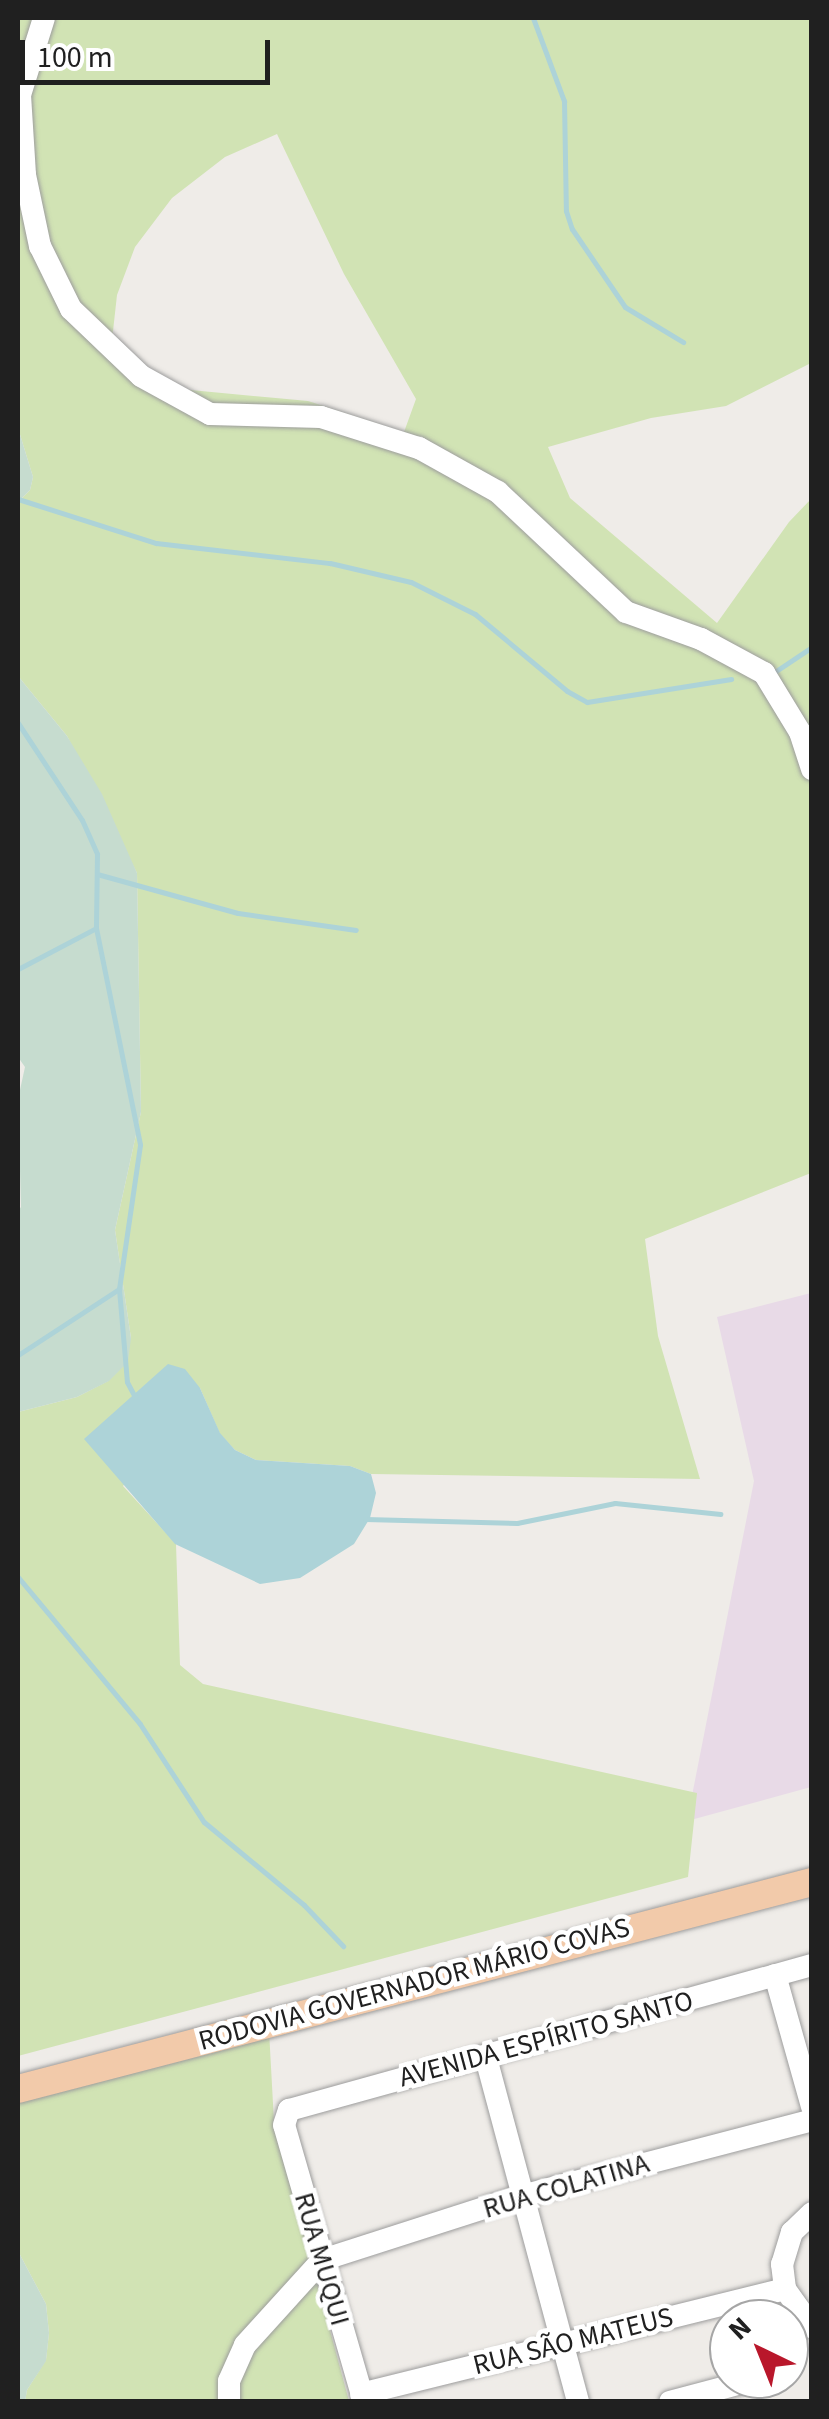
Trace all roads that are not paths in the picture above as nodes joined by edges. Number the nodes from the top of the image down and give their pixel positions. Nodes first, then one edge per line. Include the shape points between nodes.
1 (44, 18) edge
2 (812, 769) edge
3 (812, 1882) edge
4 (812, 1965) edge
5 (775, 1974) junction
6 (486, 2058) junction
7 (18, 2089) edge
8 (812, 2107) edge
9 (284, 2116) joint
10 (812, 2120) edge
11 (525, 2195) junction
12 (812, 2214) edge
13 (322, 2260) junction
14 (785, 2289) junction
15 (812, 2327) edge
16 (565, 2342) junction
17 (709, 2392) edge
18 (362, 2398) edge
19 (229, 2402) edge
20 (578, 2402) edge
21 (670, 2402) edge

1 - 2 street via 20,95 24,175 40,246 71,309 140,376 210,414 321,418 420,448 498,492 626,612 702,638 764,672 800,732
3 - 7 main road, RODOVIA GOVERNADOR MÁRIO COVAS
4 - 5 street, AVENIDA ESPÍRITO SANTO
5 - 6 street, AVENIDA ESPÍRITO SANTO
5 - 8 street
6 - 9 street, AVENIDA ESPÍRITO SANTO via 297,2105
6 - 11 street
9 - 13 street, RUA MUQUI
10 - 11 street, RUA COLATINA
11 - 13 street, RUA COLATINA
11 - 16 street
12 - 14 street via 788,2240
13 - 18 street, RUA MUQUI
13 - 19 street via 245,2346 229,2381
14 - 15 street
14 - 16 street, RUA SÃO MATEUS
16 - 18 street, RUA SÃO MATEUS
16 - 20 street
17 - 21 street

